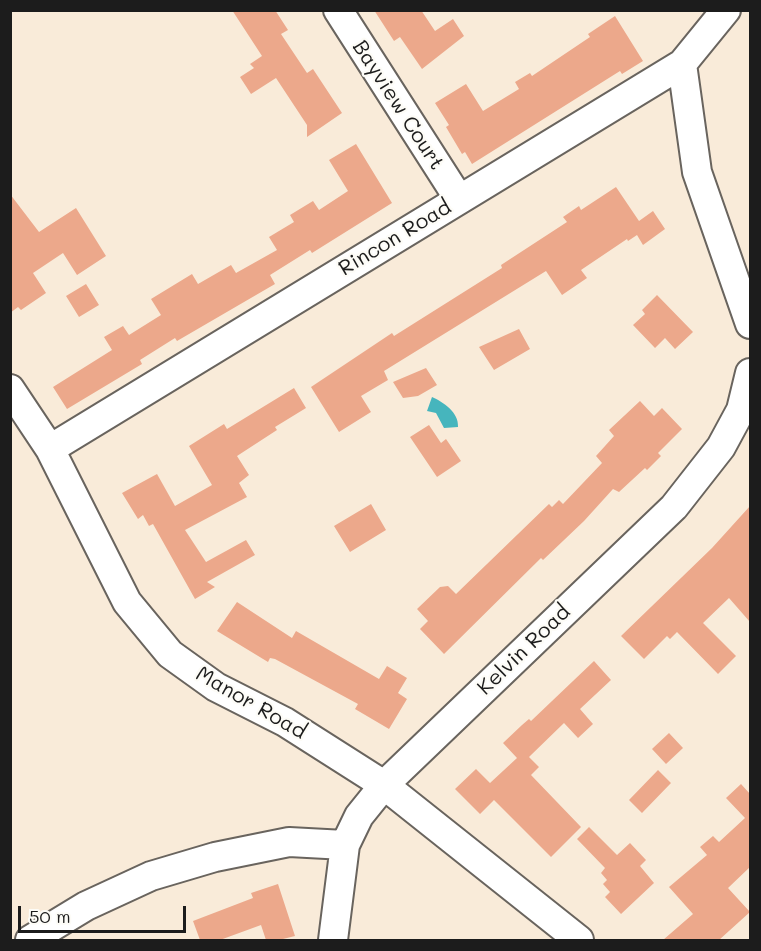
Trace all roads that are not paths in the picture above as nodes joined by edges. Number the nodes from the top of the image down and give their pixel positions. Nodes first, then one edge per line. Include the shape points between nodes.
1 (338, 10) edge
2 (726, 10) edge
3 (682, 64) junction
4 (459, 199) junction
5 (750, 324) edge
6 (750, 373) edge
7 (10, 389) edge
8 (50, 449) junction
9 (384, 785) junction
10 (345, 845) junction
11 (30, 940) edge
12 (333, 940) edge
13 (579, 940) edge

1 - 4 street, Bayview Court
2 - 3 street, Rincon Road
3 - 4 street, Rincon Road
3 - 5 street via 697,172
4 - 8 street, Rincon Road
6 - 9 street, Kelvin Road via 741,410 721,447 674,507
7 - 8 street, Manor Road
8 - 9 street, Manor Road via 127,602 170,654 216,687 285,722
9 - 10 street, Kelvin Road via 359,816
9 - 13 street, Manor Road
10 - 11 street via 289,842 215,857 162,873 86,906
10 - 12 street, Kelvin Road

